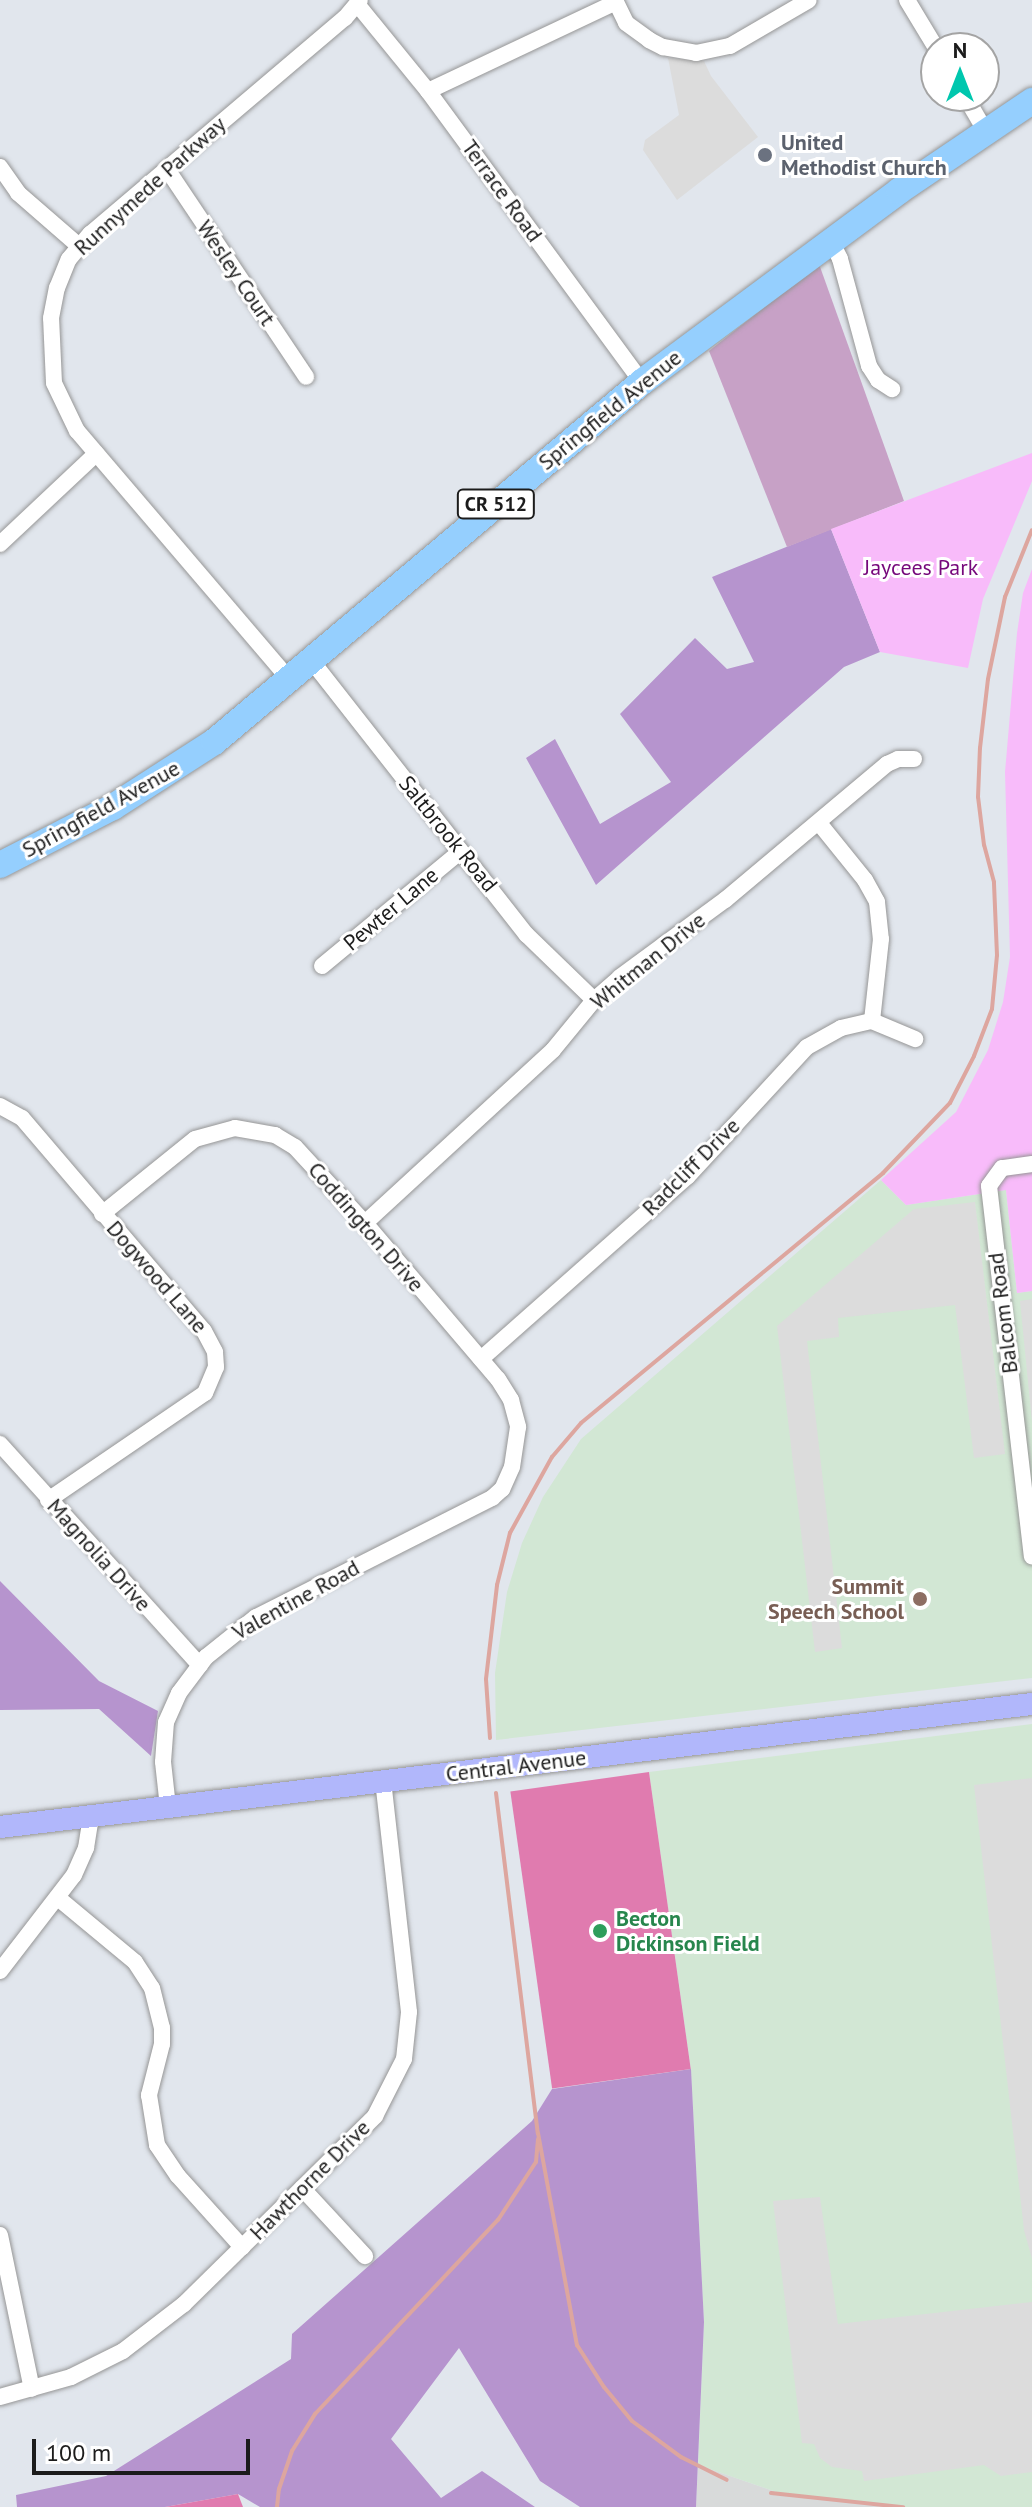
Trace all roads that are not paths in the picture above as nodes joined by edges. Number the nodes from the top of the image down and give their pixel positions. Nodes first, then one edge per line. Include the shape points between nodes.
1 (809, 0) edge
2 (907, 0) edge
3 (615, 1) edge
4 (358, 2) edge
5 (926, 32) edge
6 (428, 91) junction
7 (1032, 101) edge
8 (974, 112) edge
9 (986, 132) junction
10 (0, 167) edge
11 (167, 169) junction
12 (831, 241) junction
13 (79, 246) junction
14 (306, 377) dead end
15 (642, 382) junction
16 (892, 389) dead end
17 (96, 454) junction
18 (0, 544) edge
19 (311, 660) junction
20 (289, 679) junction
21 (914, 759) dead end
22 (819, 823) junction
23 (460, 852) junction
24 (0, 865) edge
25 (322, 966) dead end
26 (594, 1000) junction
27 (872, 1021) junction
28 (915, 1039) dead end
29 (0, 1106) edge
30 (1032, 1164) edge
31 (102, 1214) junction
32 (365, 1223) junction
33 (481, 1359) junction
34 (0, 1444) edge
35 (492, 1498) joint
36 (48, 1500) junction
37 (1032, 1557) edge
38 (200, 1665) junction
39 (1032, 1704) edge
40 (383, 1781) junction
41 (168, 1807) junction
42 (91, 1817) junction
43 (0, 1827) edge
44 (58, 1898) junction
45 (0, 1971) edge
46 (302, 2188) junction
47 (0, 2235) edge
48 (242, 2247) junction
49 (365, 2256) dead end
50 (32, 2389) junction
51 (0, 2397) edge

1 - 3 street via 730,46 696,53 649,40 626,23
2 - 5 street
3 - 6 street
4 - 6 street, Terrace Road
4 - 11 street, Runnymede Parkway
6 - 15 street, Terrace Road
7 - 9 main road, Springfield Avenue / CR 512
8 - 9 street
9 - 12 main road, Springfield Avenue / CR 512
10 - 13 street via 18,193
11 - 13 street, Runnymede Parkway
11 - 14 street, Wesley Court
12 - 15 main road, Springfield Avenue / CR 512
12 - 16 street via 869,366
13 - 17 street, Runnymede Parkway via 53,302 51,366 63,406
15 - 19 main road, Springfield Avenue / CR 512
17 - 18 street
17 - 20 street, Runnymede Parkway
19 - 20 main road, Springfield Avenue / CR 512
19 - 23 street, Saltbrook Road
20 - 24 main road, Springfield Avenue / CR 512 via 182,765
21 - 22 street, Whitman Drive via 887,764
22 - 26 street, Whitman Drive
22 - 27 street via 877,902 881,939
23 - 25 street, Pewter Lane
23 - 26 street, Saltbrook Road via 527,935
26 - 32 street, Whitman Drive via 553,1050
27 - 28 street
27 - 33 street, Radcliff Drive via 841,1028 807,1047 687,1177
29 - 31 street, Dogwood Lane via 22,1118
30 - 37 street, Balcom Road via 1002,1168 992,1179 990,1195
31 - 32 street, Coddington Drive via 195,1139 222,1129 248,1128 295,1147
31 - 36 street, Dogwood Lane via 204,1331 216,1367 205,1393 194,1402
32 - 33 street, Coddington Drive
33 - 35 street, Coddington Drive via 505,1389 518,1427 512,1467
34 - 36 street, Magnolia Drive
35 - 38 street, Valentine Road via 256,1617
36 - 38 street, Magnolia Drive
38 - 41 street, Valentine Road via 166,1722
39 - 40 street, Central Avenue
40 - 41 street, Central Avenue
40 - 46 street, Hawthorne Drive via 409,2012 404,2059 375,2116
41 - 42 street, Central Avenue
42 - 43 street, Central Avenue
42 - 44 street via 81,1860
44 - 45 street
44 - 48 street via 135,1962 152,1988 162,2028 149,2095 157,2145
46 - 48 street, Hawthorne Drive
46 - 49 street
47 - 50 street
48 - 50 street, Hawthorne Drive via 184,2304 123,2351
50 - 51 street, Hawthorne Drive

